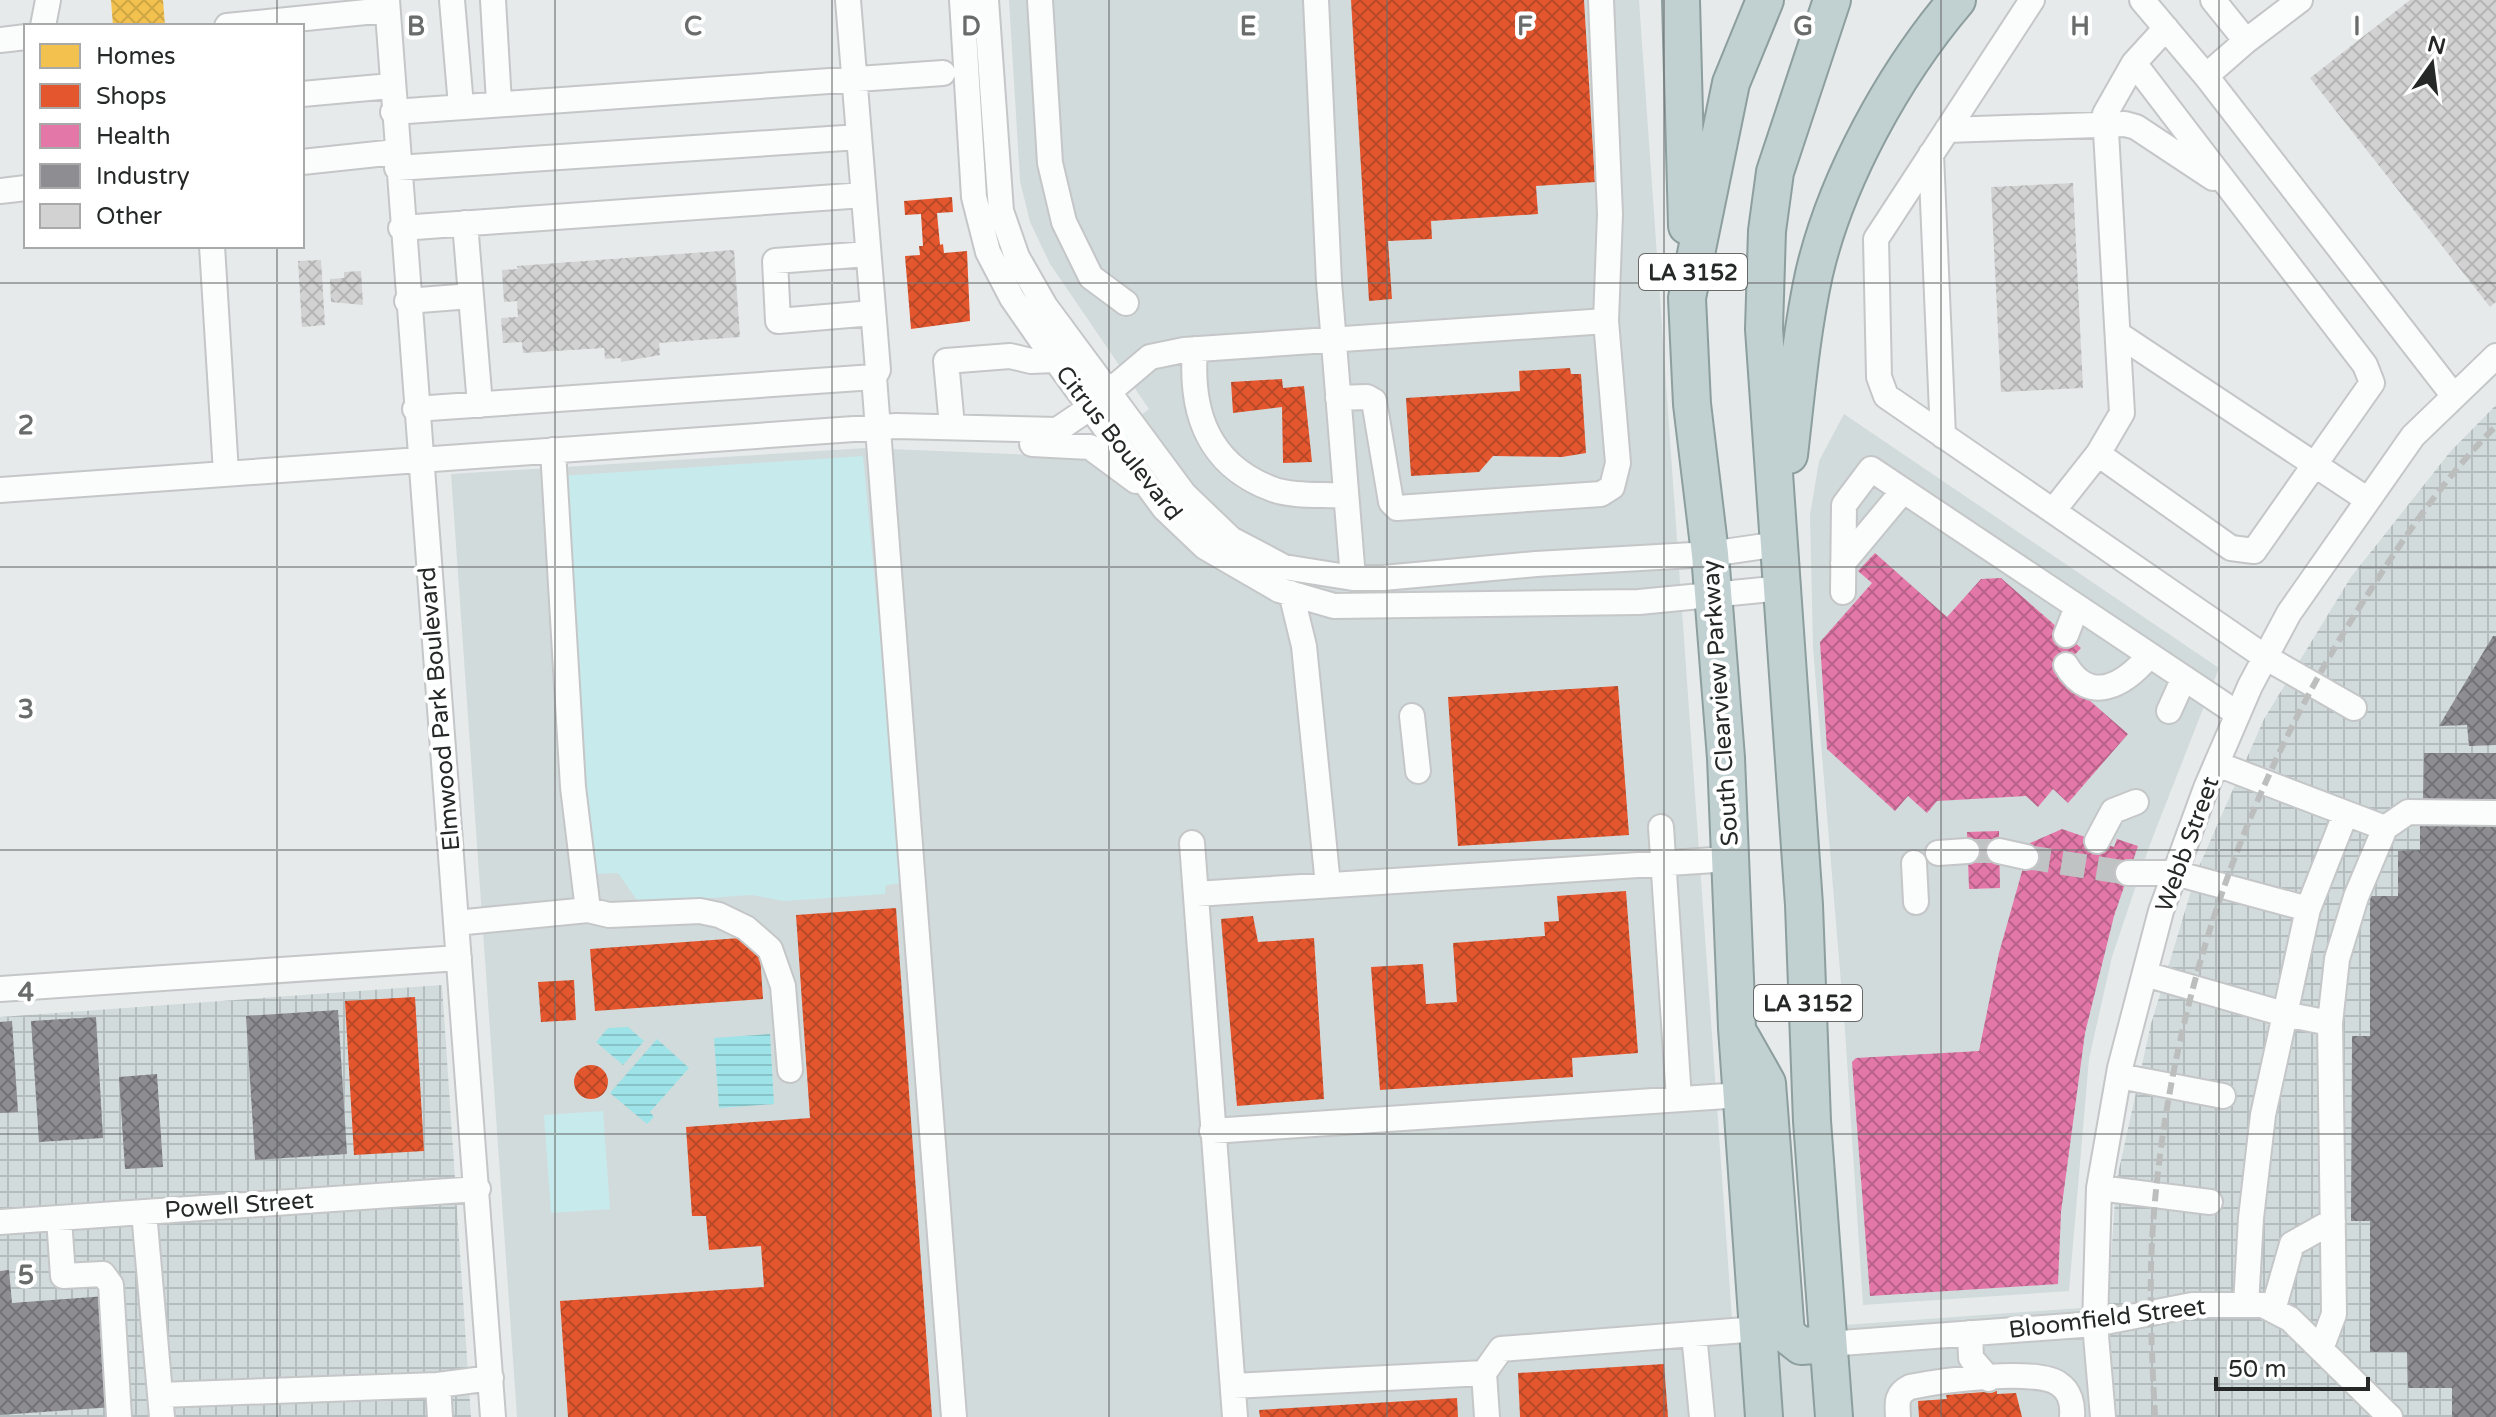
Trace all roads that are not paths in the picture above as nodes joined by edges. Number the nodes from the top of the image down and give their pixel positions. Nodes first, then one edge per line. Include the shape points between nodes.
1 (48, 0) edge
2 (452, 0) edge
3 (493, 0) edge
4 (848, 0) edge
5 (1040, 0) edge
6 (1316, 0) edge
7 (1601, 0) edge
8 (1681, 0) edge
9 (1765, 0) edge
10 (1832, 0) edge
11 (1957, 0) edge
12 (2032, 0) edge
13 (2142, 0) edge
14 (2213, 0) edge
15 (2300, 0) edge
16 (981, 1) edge
17 (387, 2) edge
18 (43, 24) edge
19 (240, 24) edge
20 (2166, 28) junction
21 (24, 37) edge
22 (0, 40) edge
23 (2246, 41) junction
24 (2134, 63) junction
25 (943, 73) dead end
26 (2206, 76) junction
27 (854, 78) junction
28 (391, 86) junction
29 (304, 94) edge
30 (499, 103) junction
31 (461, 106) junction
32 (393, 112) junction
33 (2106, 125) junction
34 (1947, 130) junction
35 (859, 137) junction
36 (1931, 154) junction
37 (396, 160) junction
38 (304, 162) edge
39 (24, 188) edge
40 (2231, 190) junction
41 (0, 191) edge
42 (864, 195) junction
43 (465, 223) junction
44 (401, 228) junction
45 (212, 248) edge
46 (868, 254) junction
47 (471, 296) junction
48 (1687, 298) junction
49 (407, 301) junction
50 (1126, 303) dead end
51 (873, 313) junction
52 (1041, 320) junction
53 (1606, 321) junction
54 (2118, 334) junction
55 (1333, 340) junction
56 (1195, 349) junction
57 (1065, 353) junction
58 (1010, 356) junction
59 (2496, 356) edge
60 (874, 377) junction
61 (2453, 395) junction
62 (1338, 398) junction
63 (1100, 400) junction
64 (480, 405) junction
65 (415, 409) junction
66 (952, 426) junction
67 (885, 427) junction
68 (1943, 436) junction
69 (553, 450) junction
70 (2098, 454) junction
71 (418, 459) junction
72 (2314, 465) junction
73 (226, 473) junction
74 (1385, 473) junction
75 (1346, 486) junction
76 (0, 490) edge
77 (1903, 491) junction
78 (1155, 496) junction
79 (2368, 500) junction
80 (2053, 511) junction
81 (1779, 544) junction
82 (1710, 554) junction
83 (1843, 563) junction
84 (1353, 578) junction
85 (1782, 588) junction
86 (1843, 592) dead end
87 (1291, 593) junction
88 (1713, 594) junction
89 (2076, 609) junction
90 (2066, 635) dead end
91 (2148, 657) junction
92 (2265, 657) junction
93 (2066, 665) dead end
94 (2183, 680) junction
95 (2354, 708) dead end
96 (2169, 711) dead end
97 (2238, 714) junction
98 (1412, 716) dead end
99 (2217, 764) junction
100 (1418, 771) dead end
101 (2136, 802) dead end
102 (2496, 813) edge
103 (2345, 815) junction
104 (1661, 827) dead end
105 (2385, 828) junction
106 (2097, 841) dead end
107 (1192, 843) dead end
108 (1967, 851) tunnel mouth
109 (1999, 851) tunnel mouth
110 (1938, 853) dead end
111 (2026, 857) tunnel mouth
112 (1730, 859) junction
113 (1663, 863) junction
114 (1914, 863) dead end
115 (2128, 873) tunnel mouth
116 (2175, 873) junction
117 (2317, 884) junction
118 (1328, 885) junction
119 (1196, 894) junction
120 (2356, 897) junction
121 (1916, 902) dead end
122 (2308, 909) junction
123 (588, 910) junction
124 (456, 923) junction
125 (459, 958) junction
126 (2145, 974) junction
127 (0, 989) edge
128 (2284, 1014) junction
129 (2330, 1023) junction
130 (1737, 1028) junction
131 (790, 1070) dead end
132 (2119, 1076) junction
133 (1741, 1095) junction
134 (2223, 1096) dead end
135 (1679, 1099) junction
136 (1212, 1131) junction
137 (2099, 1188) junction
138 (478, 1189) junction
139 (2210, 1202) dead end
140 (144, 1212) junction
141 (59, 1218) junction
142 (2333, 1221) junction
143 (0, 1222) edge
144 (2246, 1305) junction
145 (2273, 1310) junction
146 (2095, 1324) junction
147 (1758, 1329) junction
148 (1970, 1333) junction
149 (1694, 1334) junction
150 (1828, 1344) junction
151 (2321, 1349) junction
152 (1971, 1358) junction
153 (1484, 1373) junction
154 (491, 1378) junction
155 (1989, 1379) junction
156 (1957, 1382) junction
157 (438, 1385) junction
158 (1233, 1386) junction
159 (161, 1406) edge
160 (119, 1417) edge
161 (440, 1417) edge
162 (493, 1417) edge
163 (954, 1417) edge
164 (1235, 1417) edge
165 (1487, 1417) edge
166 (1702, 1417) edge
167 (1764, 1417) edge
168 (1834, 1417) edge
169 (1898, 1417) edge
170 (2072, 1417) edge
171 (2103, 1417) edge
172 (2390, 1417) edge

1 - 18 street
2 - 31 street
3 - 30 street
4 - 27 street
5 - 50 street via 1050,163 1064,222 1091,277
6 - 55 street
7 - 53 street via 1610,214
8 - 48 highway
9 - 48 highway, South Clearview Parkway / LA 3152 via 1731,83
10 - 81 highway, LA 3152 via 1775,172 1767,231 1764,329
11 - 81 highway via 1889,94 1841,195 1815,270
12 - 34 street
13 - 20 street
14 - 23 street
15 - 23 street
16 - 52 street, Citrus Boulevard via 1001,211
17 - 19 street
17 - 28 street, Elmwood Park Boulevard
20 - 24 street
20 - 26 street
21 - 22 street
23 - 26 street
24 - 33 street via 2105,114
24 - 40 street
25 - 27 street
26 - 61 street
27 - 30 street
27 - 35 street
28 - 29 street
28 - 32 street, Elmwood Park Boulevard
30 - 31 street
31 - 32 street
32 - 37 street, Elmwood Park Boulevard
33 - 34 street
33 - 40 street via 2136,127
33 - 54 street
34 - 36 street
35 - 37 street
35 - 42 street
36 - 68 street
36 - 68 street via 1876,239 1879,377 1886,396
37 - 38 street
37 - 44 street, Elmwood Park Boulevard
39 - 41 street
40 - 72 street via 2365,365 2372,383
42 - 43 street
42 - 46 street
43 - 44 street
43 - 47 street
44 - 49 street, Elmwood Park Boulevard
45 - 73 street
46 - 51 street
46 - 51 street via 775,261 778,321
47 - 49 street
47 - 64 street
48 - 82 highway, South Clearview Parkway / LA 3152 via 1692,404
49 - 65 street, Elmwood Park Boulevard
51 - 60 street via 878,370
52 - 57 street, Citrus Boulevard
52 - 58 street
53 - 55 street
53 - 74 street via 1618,463 1612,487 1601,494 1411,509 1391,502
54 - 70 street via 2122,413
54 - 72 street
55 - 56 street
55 - 62 street
56 - 63 street via 1150,357
56 - 75 street via 1192,385 1204,430 1233,467 1274,490
57 - 58 street via 1031,361
57 - 63 street, Citrus Boulevard
58 - 66 street via 946,361
59 - 61 street, Webb Street
60 - 64 street
60 - 67 street
61 - 79 street, Webb Street via 2413,436
62 - 74 street via 1374,401
62 - 75 street
63 - 66 street via 1057,430
63 - 78 street, Citrus Boulevard
63 - 84 street, Citrus Boulevard via 1231,539 1284,567
64 - 65 street
65 - 71 street, Elmwood Park Boulevard
66 - 67 street
67 - 69 street
67 - 78 street via 941,440 1090,447
67 - 163 street
68 - 80 street
69 - 71 street
69 - 123 street via 573,787
70 - 72 street via 2231,548 2254,551
70 - 80 street
71 - 73 street
71 - 124 street, Elmwood Park Boulevard
72 - 79 street
73 - 76 street
74 - 75 street
75 - 84 street
77 - 83 street
77 - 83 street via 1871,469 1844,505
77 - 89 street
78 - 87 street, Citrus Boulevard via 1205,547
79 - 92 street, Webb Street via 2289,613
80 - 92 street
81 - 82 street, Citrus Boulevard
81 - 85 highway, LA 3152
82 - 84 street, Citrus Boulevard
82 - 88 highway, South Clearview Parkway / LA 3152
83 - 86 street
85 - 88 street, Citrus Boulevard
85 - 150 highway, LA 3152
87 - 88 street, Citrus Boulevard via 1334,606 1382,607 1639,602
87 - 118 street via 1304,646
88 - 112 highway, South Clearview Parkway / LA 3152
89 - 90 street
89 - 91 street
91 - 93 street via 2116,686 2103,688 2079,681
91 - 94 street
92 - 95 street
92 - 97 street, Webb Street
94 - 96 street
94 - 97 street
97 - 99 street, Webb Street
98 - 100 street
99 - 103 street
99 - 116 street, Webb Street
101 - 106 street via 2113,811
102 - 105 street via 2408,812
103 - 105 street
103 - 117 street
104 - 113 street
105 - 120 street
107 - 119 street
108 - 110 street
109 - 111 street
112 - 113 street
112 - 130 highway, South Clearview Parkway / LA 3152
113 - 118 street
113 - 135 street
114 - 121 street
115 - 116 street
116 - 122 street
116 - 126 street, Webb Street
117 - 120 street
117 - 122 street
118 - 119 street
119 - 136 street
120 - 129 street via 2337,959
122 - 128 street
123 - 124 street
123 - 131 street via 609,915 700,911 746,928 770,949 783,986
124 - 125 street, Elmwood Park Boulevard
125 - 127 street
125 - 138 street, Elmwood Park Boulevard
126 - 128 street
126 - 132 street, Webb Street
128 - 129 street
128 - 144 street via 2263,1115
129 - 142 street
130 - 133 highway, South Clearview Parkway / LA 3152
130 - 150 highway via 1767,1083 1786,1334 1801,1346
132 - 134 street
132 - 137 street, Webb Street
133 - 135 street
133 - 147 highway, South Clearview Parkway / LA 3152
135 - 136 street
136 - 158 street
137 - 139 street
137 - 146 street, Webb Street
138 - 140 street, Powell Street
138 - 154 street, Elmwood Park Boulevard
140 - 141 street, Powell Street
140 - 159 street
141 - 143 street, Powell Street
141 - 160 street via 63,1276 103,1274 111,1285
142 - 145 street via 2292,1244
142 - 151 street via 2334,1314
144 - 145 street, Bloomfield Street
144 - 146 street, Bloomfield Street via 2192,1305
145 - 151 street, Bloomfield Street
146 - 148 street, Bloomfield Street
146 - 171 street, Webb Street
147 - 149 street
147 - 167 highway, South Clearview Parkway / LA 3152
148 - 150 street, Bloomfield Street
148 - 152 street
149 - 153 street via 1501,1349
149 - 166 street
150 - 168 highway, LA 3152
151 - 172 street, Bloomfield Street
152 - 155 street
152 - 156 street
153 - 158 street
153 - 165 street
154 - 157 street
154 - 162 street, Elmwood Park Boulevard
155 - 156 street
155 - 170 street via 2038,1376 2060,1384 2071,1399
156 - 169 street via 1901,1391
157 - 159 street
157 - 161 street
158 - 164 street

